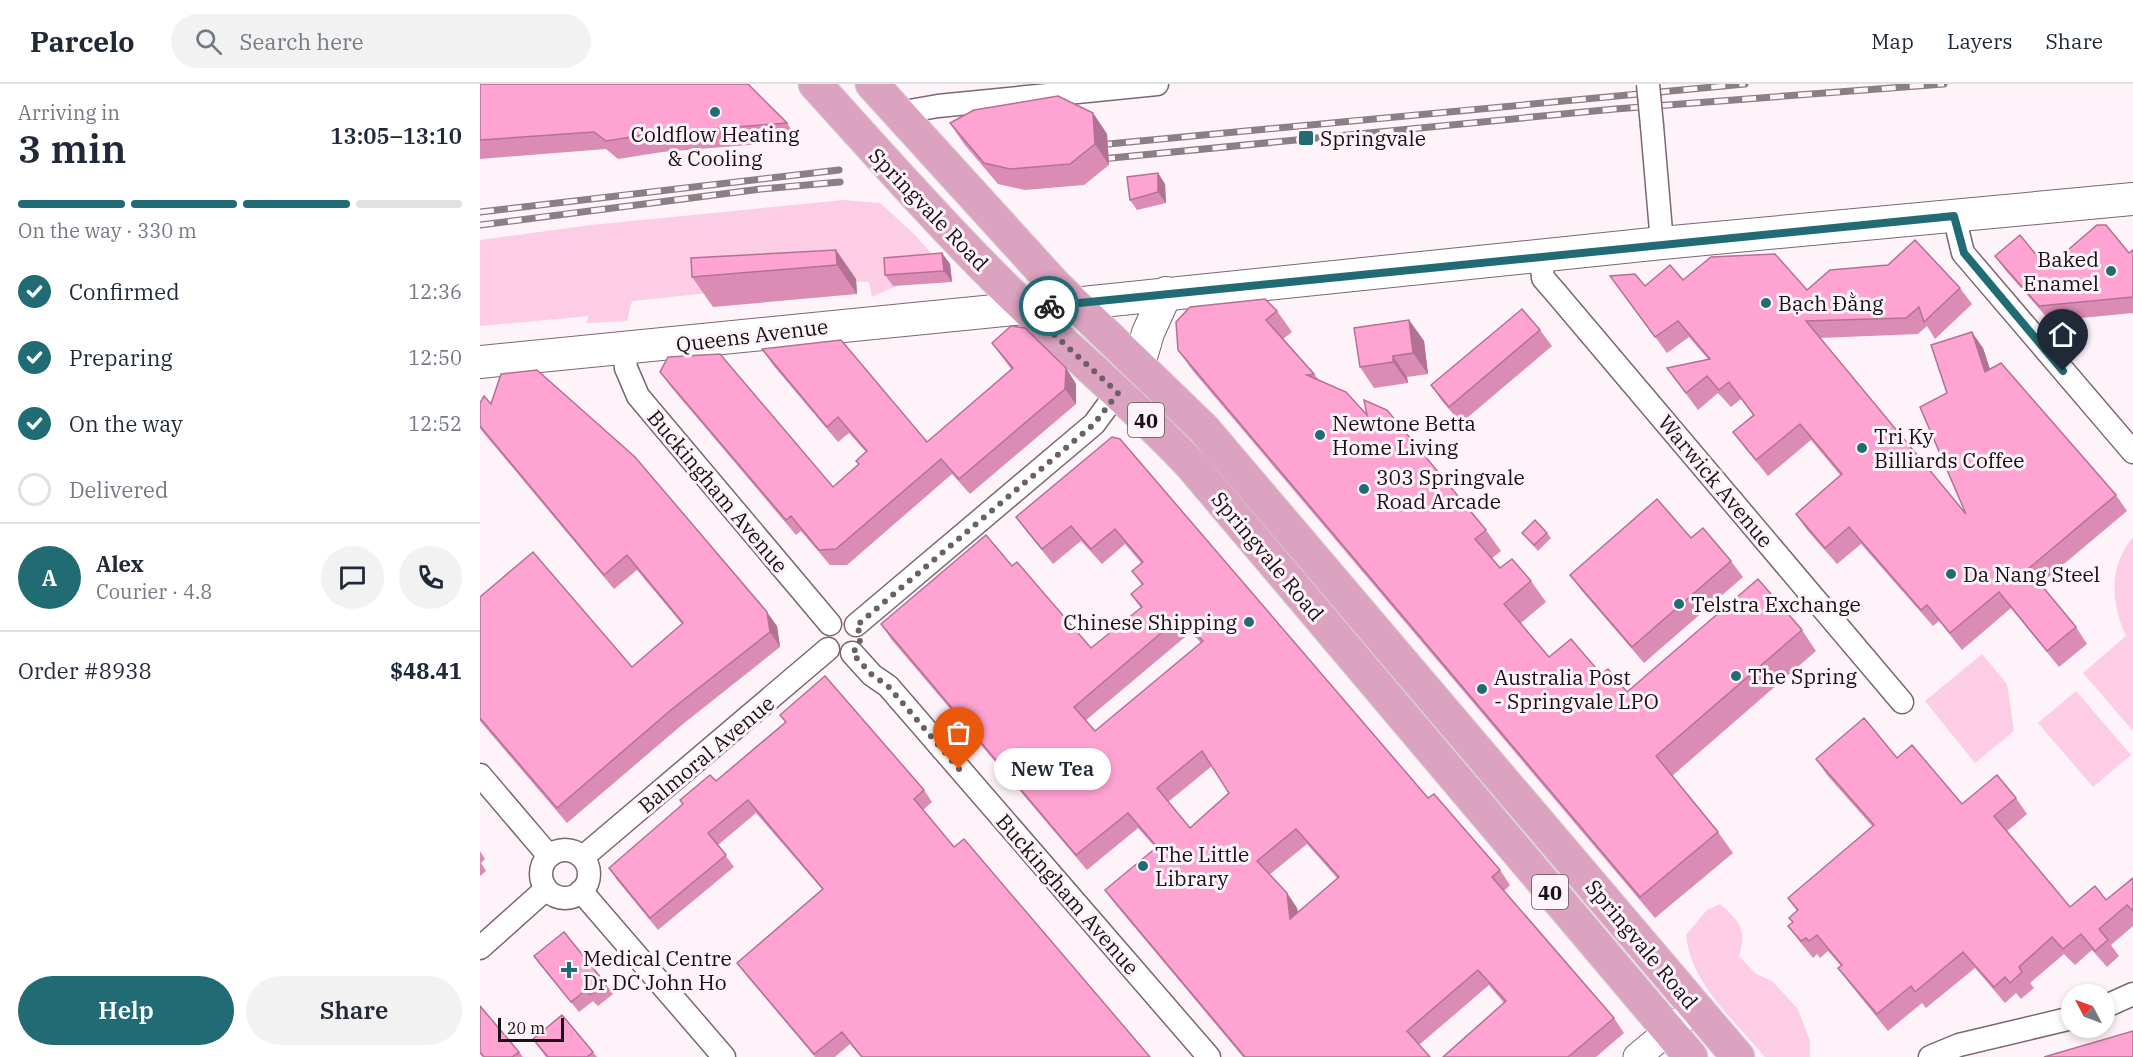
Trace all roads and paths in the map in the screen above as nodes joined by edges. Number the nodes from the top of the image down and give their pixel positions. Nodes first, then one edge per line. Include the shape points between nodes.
1 (815, 84) edge
2 (872, 84) edge
3 (1157, 84) edge
4 (1648, 84) edge
5 (898, 113) junction
6 (2133, 199) edge
7 (1954, 216) junction
8 (1662, 243) junction
9 (1541, 257) junction
10 (1166, 293) junction
11 (1073, 304) junction
12 (1025, 308) junction
13 (624, 350) junction
14 (480, 362) edge
15 (1139, 364) junction
16 (1118, 393) junction
17 (2133, 452) edge
18 (830, 624) junction
19 (856, 626) junction
20 (828, 649) junction
21 (852, 653) junction
22 (1902, 702) dead end
23 (480, 775) edge
24 (549, 856) junction
25 (583, 857) junction
26 (546, 889) junction
27 (581, 891) junction
28 (480, 948) edge
29 (2133, 994) edge
30 (2115, 1002) edge
31 (1696, 1008) junction
32 (2061, 1021) edge
33 (1669, 1031) junction
34 (724, 1057) edge
35 (1209, 1057) edge
36 (1637, 1057) edge
37 (1691, 1057) edge
38 (1738, 1057) edge
39 (1930, 1057) edge

1 - 12 highway, Springvale Road / 40 via 906,186
2 - 5 highway, Springvale Road / 40
3 - 5 street
4 - 8 street, bridge
5 - 11 highway, Springvale Road / 40
6 - 7 main road
7 - 8 main road
7 - 17 street via 1964,253
8 - 9 main road
9 - 10 main road
9 - 22 street, Warwick Avenue via 1543,278
10 - 11 main road
10 - 15 main road
11 - 12 highway
11 - 15 highway, Springvale Road / 40
12 - 13 main road, Queens Avenue
12 - 16 highway, Springvale Road / 40
13 - 14 main road, Queens Avenue
13 - 18 street, Buckingham Avenue via 626,368 638,396
15 - 31 highway, Springvale Road / 40 via 1204,429
16 - 19 street via 1094,424
16 - 33 highway, Springvale Road / 40 via 1197,472
18 - 19 street via 847,619
18 - 20 street via 824,633
19 - 21 street via 861,637
20 - 21 street via 837,655
20 - 25 street, Balmoral Avenue
21 - 35 street, Buckingham Avenue via 888,686
23 - 24 street
24 - 25 street via 568,850
24 - 26 street via 541,870
25 - 27 street via 589,871
26 - 27 street via 567,898
26 - 28 street
27 - 34 street
29 - 30 street
31 - 33 street
31 - 38 highway, Springvale Road / 40
32 - 39 street via 1959,1045
33 - 36 street
33 - 37 highway, Springvale Road / 40

